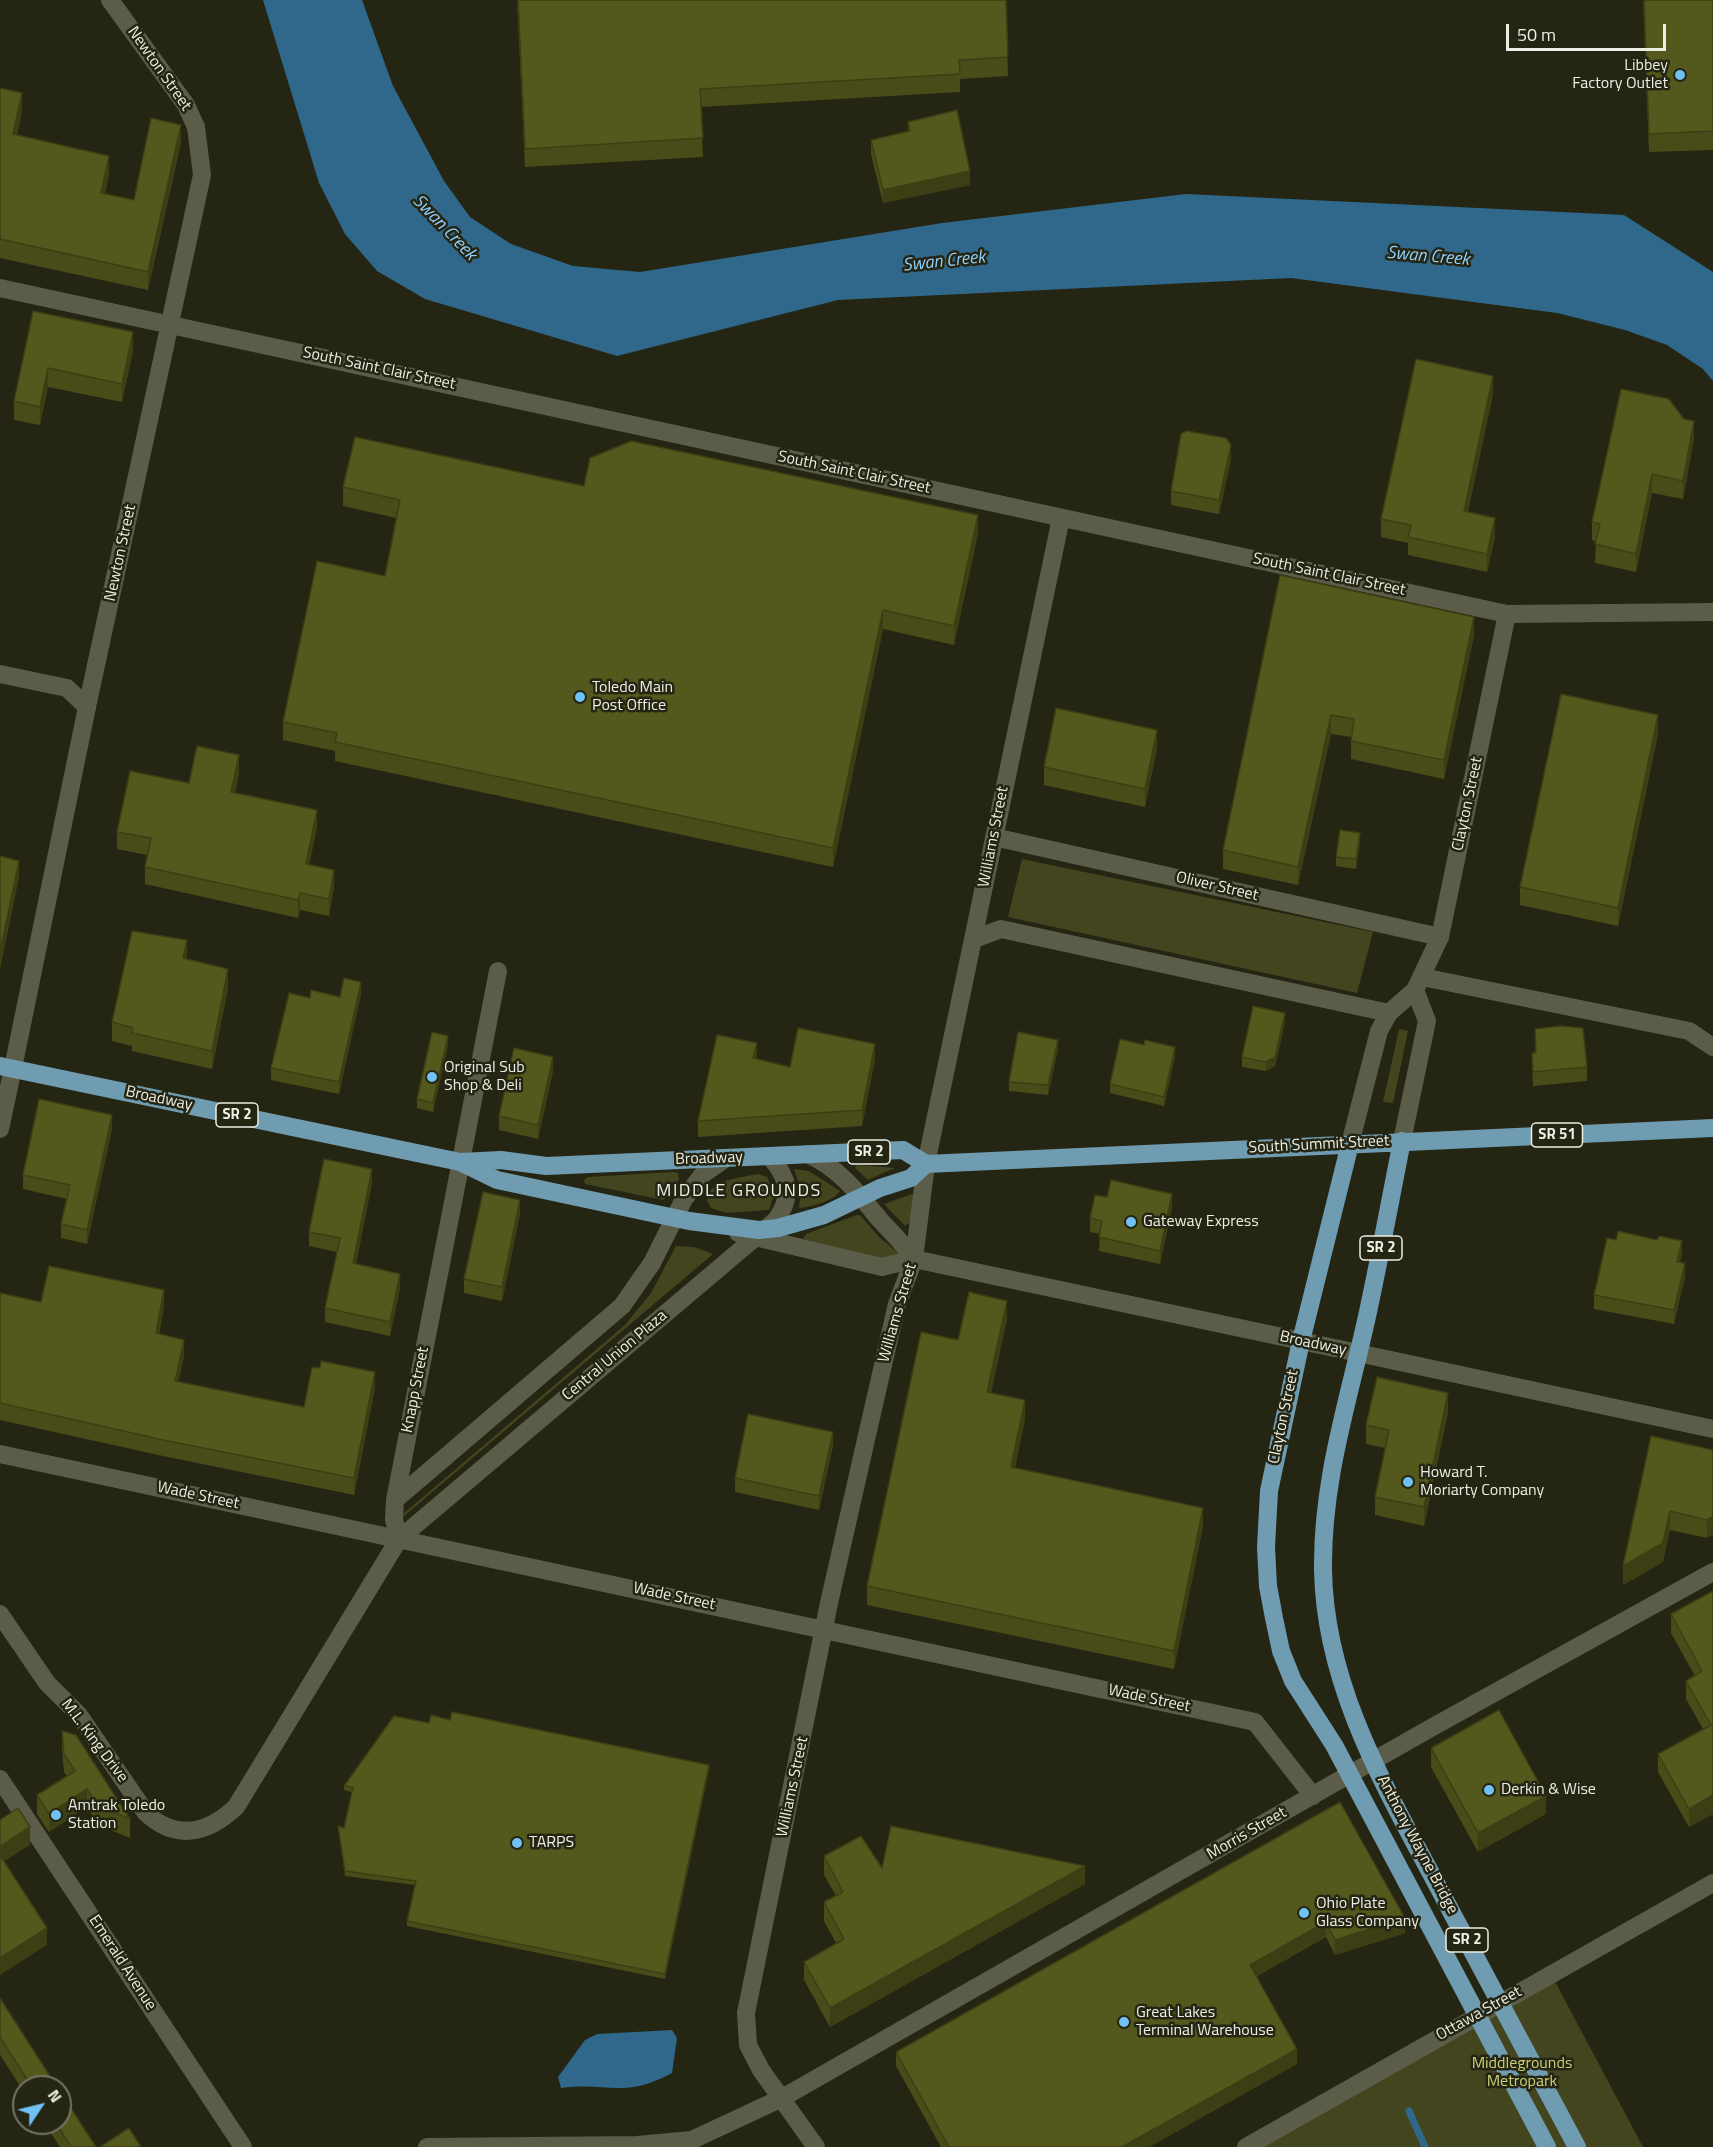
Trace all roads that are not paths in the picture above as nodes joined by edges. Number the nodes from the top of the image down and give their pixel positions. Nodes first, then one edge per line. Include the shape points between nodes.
1 (110, 0) edge
2 (0, 288) edge
3 (170, 324) junction
4 (1061, 518) junction
5 (1713, 612) edge
6 (1507, 614) junction
7 (0, 674) edge
8 (87, 708) junction
9 (994, 837) junction
10 (1440, 936) junction
11 (974, 939) junction
12 (498, 971) dead end
13 (1419, 984) junction
14 (1389, 1013) junction
15 (1713, 1047) edge
16 (7, 1067) edge
17 (1713, 1128) edge
18 (0, 1129) edge
19 (1402, 1142) junction
20 (1350, 1144) junction
21 (808, 1154) junction
22 (770, 1156) junction
23 (726, 1158) junction
24 (460, 1162) junction
25 (926, 1164) junction
26 (863, 1198) junction
27 (681, 1219) junction
28 (761, 1233) junction
29 (914, 1259) junction
30 (1301, 1341) junction
31 (1358, 1353) junction
32 (1713, 1429) edge
33 (0, 1454) edge
34 (395, 1500) junction
35 (399, 1539) junction
36 (1713, 1572) edge
37 (0, 1614) edge
38 (825, 1630) junction
39 (1334, 1745) joint
40 (0, 1779) edge
41 (1312, 1796) junction
42 (1713, 1883) edge
43 (782, 2098) junction
44 (243, 2147) edge
45 (427, 2147) edge
46 (816, 2147) edge
47 (1246, 2147) edge
48 (1547, 2147) edge
49 (1577, 2147) edge

1 - 3 street, Newton Street via 186,105 196,127 202,175
2 - 3 street, South Saint Clair Street
3 - 4 street, South Saint Clair Street
3 - 8 street, Newton Street
4 - 6 street, South Saint Clair Street
4 - 9 street, Williams Street
5 - 6 street, South Saint Clair Street
6 - 10 street, Clayton Street
7 - 8 street via 67,688
8 - 16 street, Newton Street
9 - 10 street, Oliver Street
9 - 11 street, Williams Street
10 - 13 street, Clayton Street
11 - 14 street via 1001,929
11 - 25 street, Williams Street
12 - 24 street, Knapp Street
13 - 14 street, Clayton Street
13 - 15 street via 1689,1031
13 - 19 street via 1427,1021
14 - 20 street, Clayton Street via 1379,1031
16 - 18 street, Newton Street
16 - 24 main road, Broadway / SR 2
17 - 19 main road, South Summit Street / SR 51
19 - 20 main road, South Summit Street
19 - 31 main road, SR 2
20 - 25 main road, South Summit Street
20 - 30 main road, Clayton Street / SR 2
21 - 22 main road, Broadway / SR 2
21 - 25 main road, SR 2 via 903,1150
21 - 26 street via 848,1180
22 - 23 main road, Broadway / SR 2
22 - 28 street, Central Union Plaza via 788,1187 783,1209
23 - 24 main road, Broadway / SR 2 via 546,1166 501,1160
23 - 27 street, Central Union Plaza via 703,1174
24 - 27 main road, Broadway / SR 2 via 497,1180
24 - 34 street, Knapp Street
25 - 26 main road, SR 2 via 911,1178
25 - 29 street, Williams Street
26 - 28 main road, SR 2 via 824,1215
26 - 29 street
27 - 28 main road, SR 2
27 - 34 street, Central Union Plaza via 643,1278 609,1319
28 - 29 street, Broadway via 882,1267
28 - 35 street, Central Union Plaza
29 - 30 street, Broadway
29 - 38 street, Williams Street via 897,1304
30 - 31 street, Broadway
30 - 39 main road, Clayton Street / SR 2 via 1269,1491 1268,1586 1281,1652 1293,1682
31 - 32 street, Broadway
31 - 49 main road, Anthony Wayne Bridge / SR 2 via 1330,1468 1323,1570 1325,1611 1341,1683 1381,1779
33 - 35 street, Wade Street
34 - 35 street, Knapp Street via 394,1520
35 - 37 street, M.L. King Drive via 236,1807 215,1823 193,1831 169,1829 146,1813 79,1715 47,1683
35 - 38 street, Wade Street
36 - 41 street, Morris Street
38 - 41 street, Wade Street via 1255,1722
38 - 43 street, Williams Street via 746,2013 748,2045
39 - 48 main road, Anthony Wayne Bridge / SR 2
40 - 44 street, Emerald Avenue
41 - 43 street, Morris Street
42 - 47 street, Ottawa Street
43 - 45 street via 692,2140 637,2145
43 - 46 street

